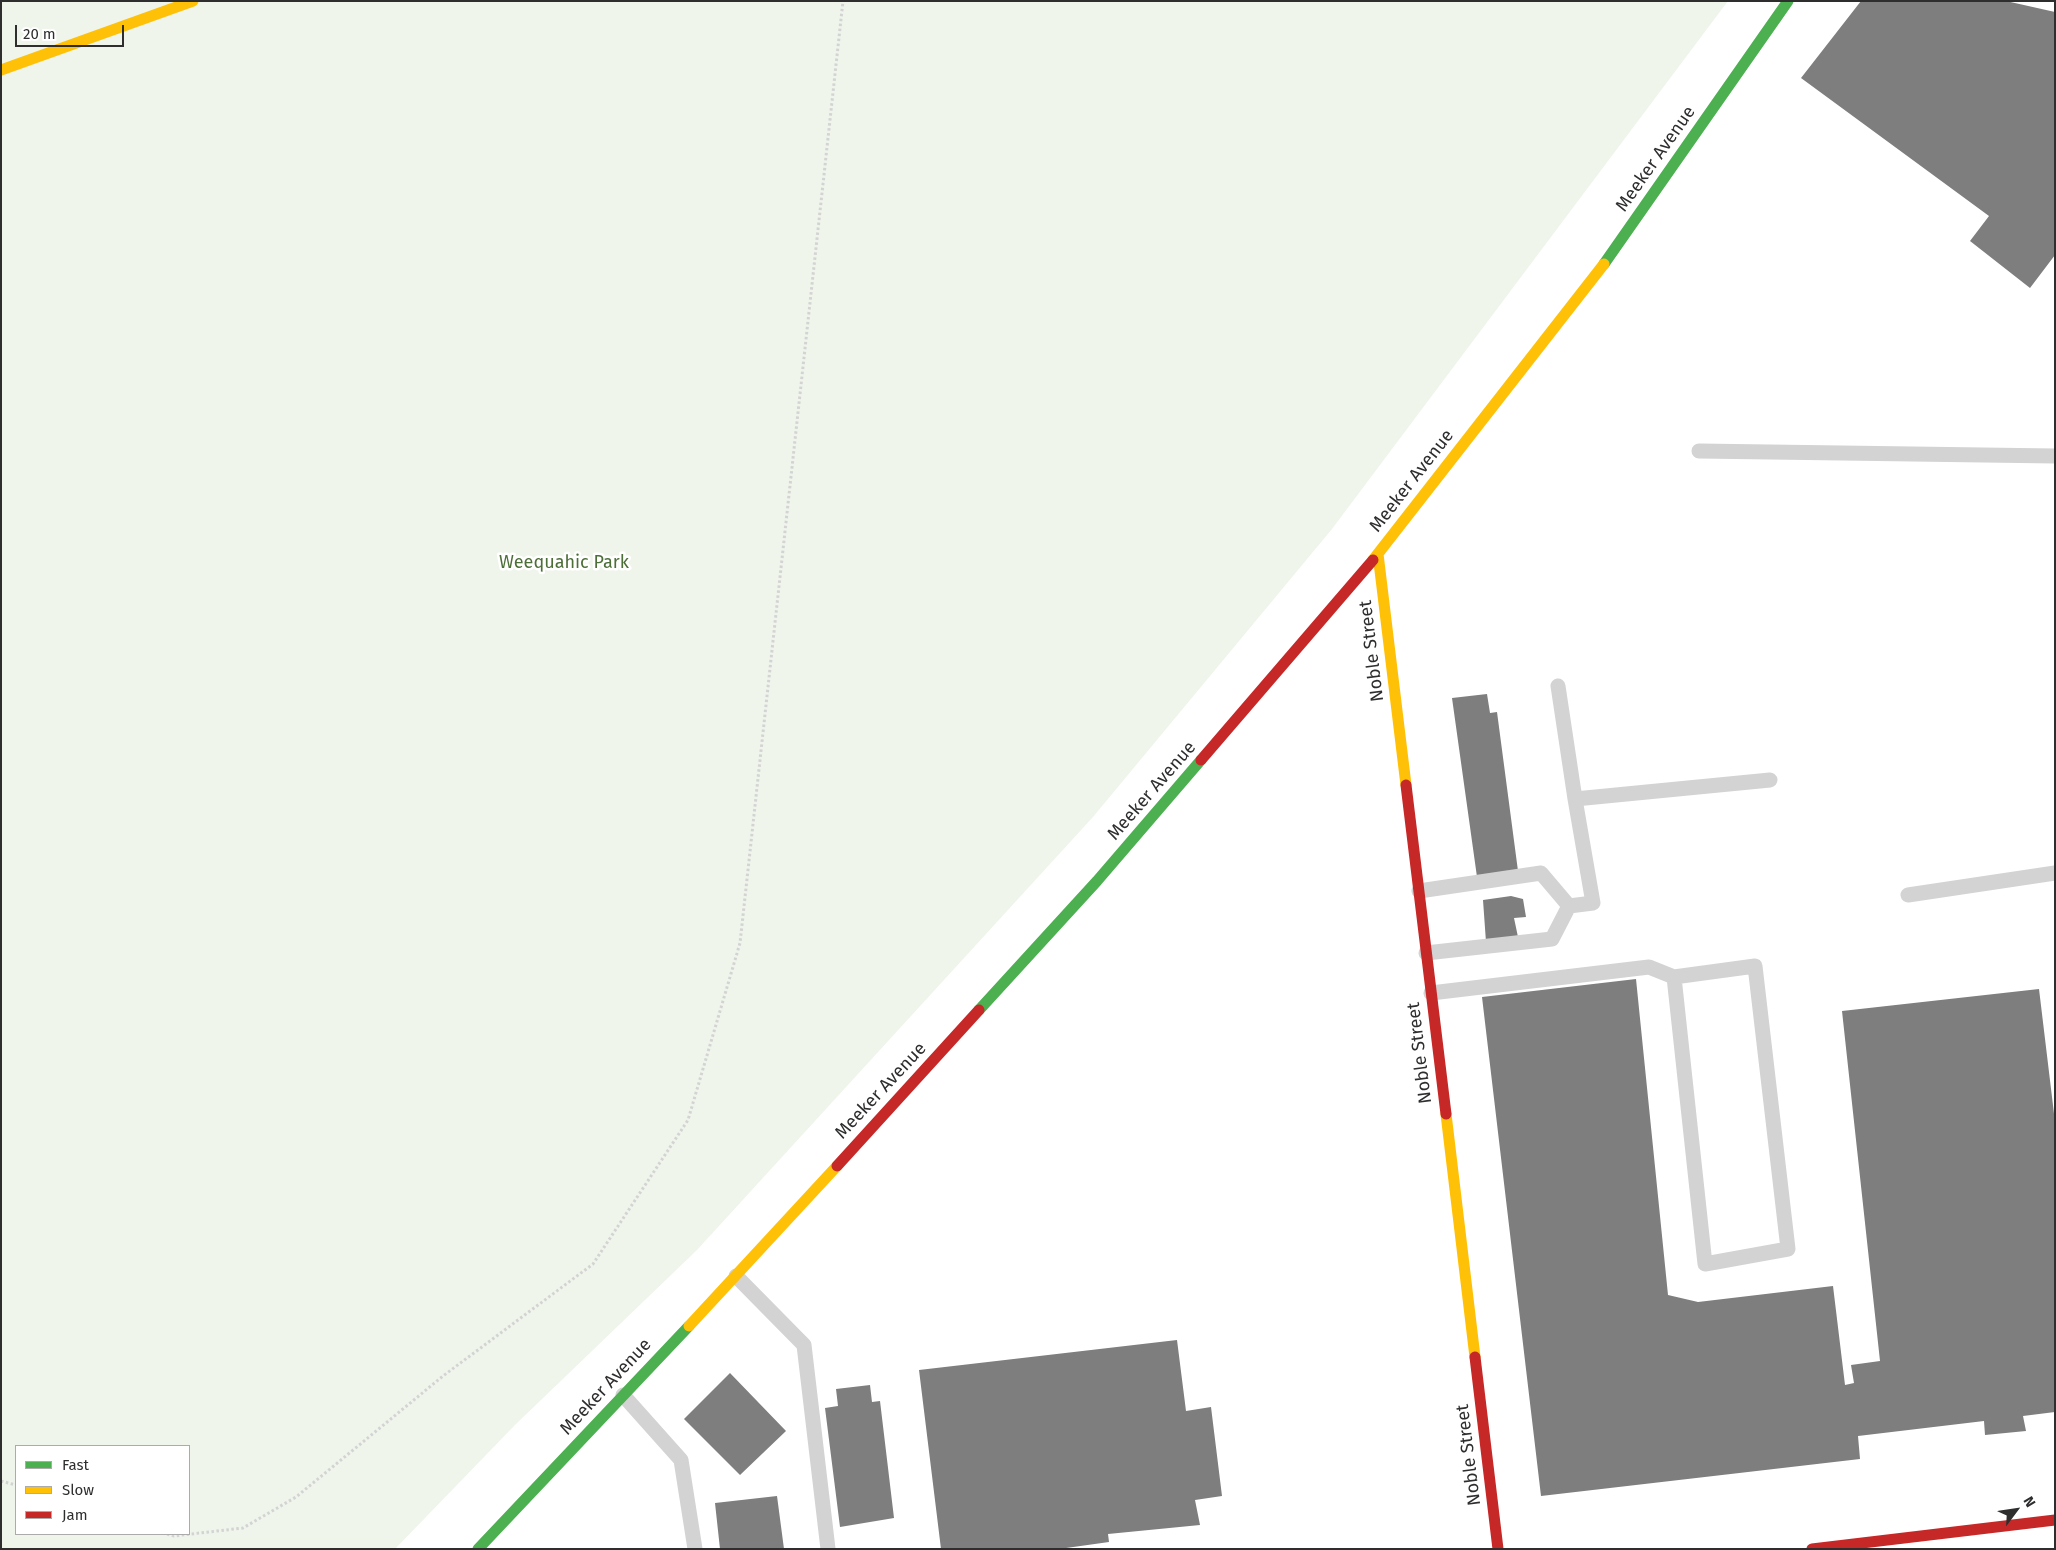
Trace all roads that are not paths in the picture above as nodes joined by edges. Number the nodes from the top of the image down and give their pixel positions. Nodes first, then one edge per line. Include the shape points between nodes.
1 (193, 1) edge
2 (1788, 1) edge
3 (1, 70) edge
4 (1699, 451) dead end
5 (2055, 456) edge
6 (1378, 554) junction
7 (1558, 686) dead end
8 (1770, 780) dead end
9 (1575, 799) junction
10 (2055, 872) edge
11 (1419, 892) junction
12 (1908, 895) dead end
13 (1569, 906) junction
14 (1426, 953) junction
15 (1674, 978) junction
16 (1431, 993) junction
17 (736, 1276) junction
18 (623, 1395) junction
19 (2055, 1520) edge
20 (478, 1549) edge
21 (696, 1549) edge
22 (828, 1549) edge
23 (1498, 1549) edge
24 (1812, 1549) edge

1 - 3 main road
2 - 6 main road, Meeker Avenue via 1609,257
4 - 5 lane
6 - 11 main road, Noble Street
6 - 17 main road, Meeker Avenue via 1097,881
7 - 9 lane
8 - 9 lane
9 - 13 lane via 1593,903
10 - 12 lane
11 - 13 lane via 1541,873
11 - 14 main road, Noble Street
13 - 14 lane via 1552,939
14 - 16 main road, Noble Street
15 - 15 lane via 1705,1264 1788,1249 1755,966
15 - 16 lane via 1649,967
16 - 23 main road, Noble Street
17 - 18 main road, Meeker Avenue
17 - 22 lane via 804,1345
18 - 20 main road, Meeker Avenue
18 - 21 lane via 681,1460
19 - 24 main road

